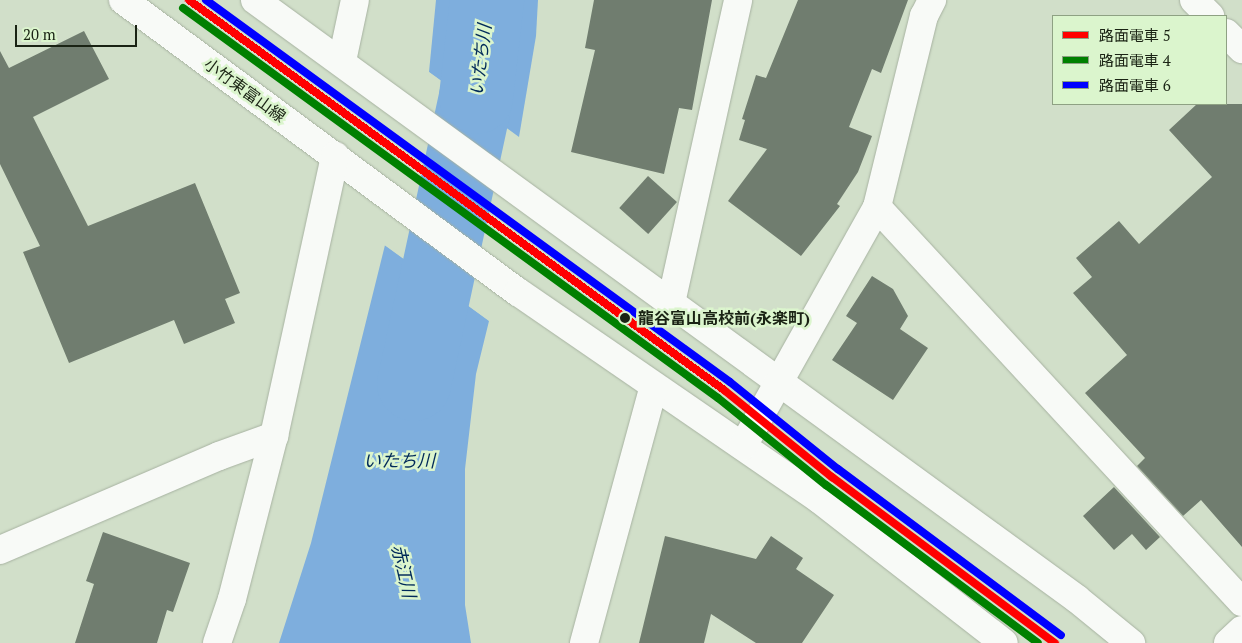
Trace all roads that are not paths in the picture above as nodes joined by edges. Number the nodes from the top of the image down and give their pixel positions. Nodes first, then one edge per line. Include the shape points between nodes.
1 (122, 0) edge
2 (255, 0) edge
3 (355, 0) edge
4 (738, 0) edge
5 (932, 0) edge
6 (1194, 0) edge
7 (1209, 15) edge
8 (1227, 33) edge
9 (1242, 49) edge
10 (342, 61) junction
11 (335, 156) junction
12 (877, 207) junction
13 (670, 303) junction
14 (779, 384) junction
15 (654, 386) junction
16 (274, 436) junction
17 (742, 446) junction
18 (0, 550) edge
19 (1242, 602) edge
20 (1242, 630) edge
21 (217, 643) edge
22 (584, 643) edge
23 (1004, 643) edge
24 (1132, 643) edge
25 (1228, 643) edge

1 - 11 street, 小竹東富山線
2 - 10 street
3 - 10 street
4 - 13 street
5 - 12 street via 924,16
6 - 7 street
8 - 9 street
10 - 13 street
11 - 15 street, 小竹東富山線 via 518,292
11 - 16 street
12 - 14 street
12 - 19 street
13 - 14 street
14 - 17 street
14 - 24 street via 1077,599
15 - 17 street, 小竹東富山線
15 - 22 street
16 - 18 street via 219,456
16 - 21 street via 232,599
17 - 23 street, 小竹東富山線 via 819,499
20 - 25 street

